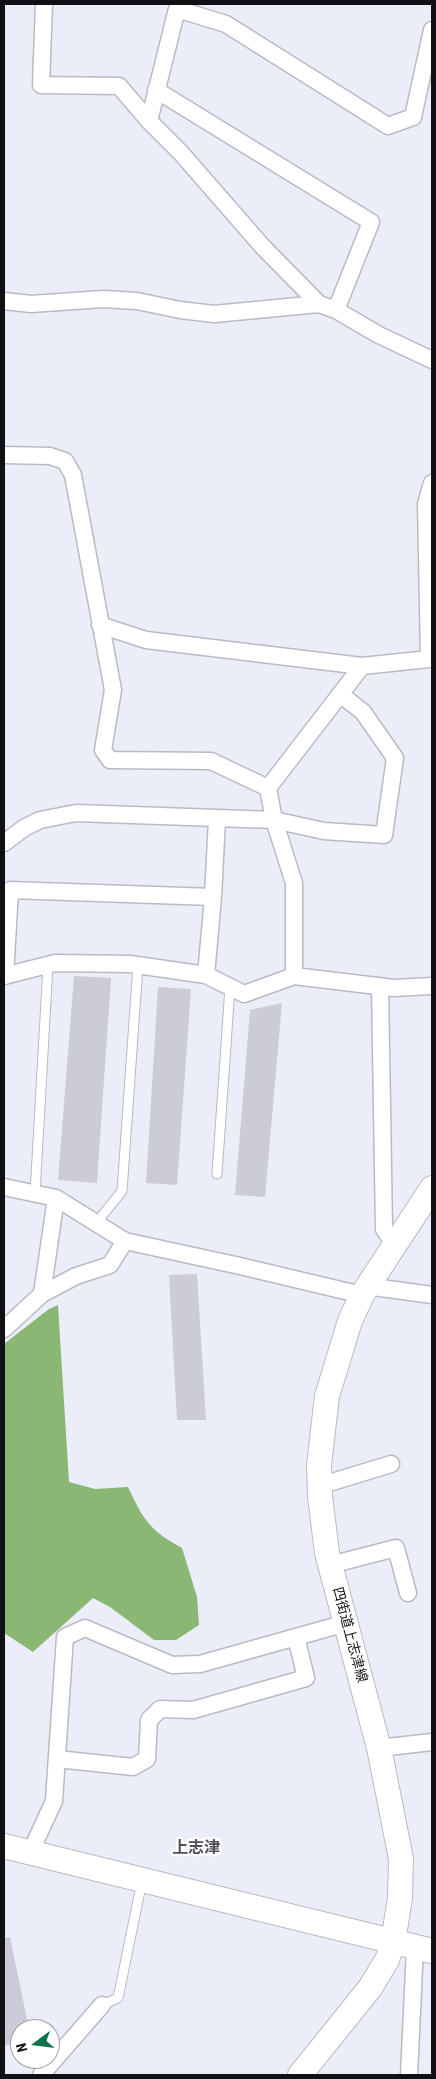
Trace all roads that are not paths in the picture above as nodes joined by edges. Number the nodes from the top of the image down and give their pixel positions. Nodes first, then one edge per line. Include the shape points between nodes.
1 (44, 4) edge
2 (432, 30) edge
3 (427, 84) edge
4 (156, 90) junction
5 (148, 121) junction
6 (4, 301) edge
7 (319, 304) junction
8 (336, 310) junction
9 (432, 360) edge
10 (4, 455) edge
11 (432, 483) edge
12 (100, 625) junction
13 (362, 666) junction
14 (340, 694) junction
15 (268, 788) junction
16 (217, 819) junction
17 (274, 820) junction
18 (4, 843) edge
19 (213, 897) junction
20 (138, 965) junction
21 (48, 966) junction
22 (4, 976) edge
23 (206, 976) junction
24 (294, 976) junction
25 (380, 986) junction
26 (432, 986) edge
27 (230, 987) junction
28 (216, 1174) dead end
29 (4, 1187) edge
30 (432, 1188) edge
31 (35, 1194) junction
32 (56, 1198) junction
33 (96, 1222) junction
34 (125, 1241) junction
35 (394, 1244) junction
36 (364, 1291) junction
37 (42, 1294) junction
38 (432, 1295) edge
39 (4, 1329) edge
40 (391, 1464) dead end
41 (319, 1486) junction
42 (330, 1565) junction
43 (408, 1594) dead end
44 (346, 1623) junction
45 (296, 1637) junction
46 (432, 1742) edge
47 (379, 1748) junction
48 (57, 1759) junction
49 (4, 1846) edge
50 (30, 1854) junction
51 (142, 1881) junction
52 (414, 1947) edge
53 (102, 2005) joint
54 (41, 2075) edge
55 (300, 2075) edge
56 (409, 2075) edge

1 - 5 street via 41,85 119,86
2 - 3 street
3 - 4 street via 413,117 388,126 226,24 177,9
4 - 5 street
4 - 8 street via 371,222
5 - 7 street
6 - 7 street via 31,304 103,299 137,301 214,314
7 - 8 street
8 - 9 street
10 - 12 street via 50,456 65,461 72,475
11 - 13 street via 426,504 429,659
12 - 13 street via 146,640
12 - 15 street via 113,690 102,750 110,760 211,761
13 - 14 street
14 - 15 street
14 - 17 street via 363,712 395,758 384,835 324,831
15 - 17 street
16 - 17 street
16 - 18 street via 67,814 40,820
16 - 19 street
17 - 24 street via 294,883
19 - 22 street via 10,890
19 - 23 street
20 - 21 street
20 - 23 street
20 - 33 lane via 122,1191
21 - 22 street
21 - 31 lane
23 - 27 street
24 - 25 street
24 - 27 street via 244,994
25 - 26 street
25 - 35 street via 384,1229
27 - 28 lane
29 - 31 street
30 - 35 main road, 四街道上志津線
31 - 32 street
32 - 33 street
32 - 37 street
33 - 34 street
34 - 36 street
34 - 37 street via 110,1265 76,1276
35 - 36 main road, 四街道上志津線
36 - 38 street
36 - 41 main road, 四街道上志津線 via 350,1321 328,1396
37 - 39 street
40 - 41 street
41 - 42 main road, 四街道上志津線
42 - 43 street via 396,1548
42 - 44 main road, 四街道上志津線
44 - 45 street
44 - 47 main road, 四街道上志津線
45 - 48 street via 306,1678 193,1710 160,1708 149,1720 147,1759 133,1767
45 - 48 street via 200,1664 172,1665 85,1628 65,1637
46 - 47 street
47 - 52 main road, 四街道上志津線 via 401,1859 400,1898
48 - 50 street via 54,1800
49 - 50 main road
50 - 51 main road
51 - 52 main road
51 - 53 lane via 118,1998
52 - 55 main road, 四街道上志津線 via 387,1960 370,1988
52 - 56 street
53 - 54 street

